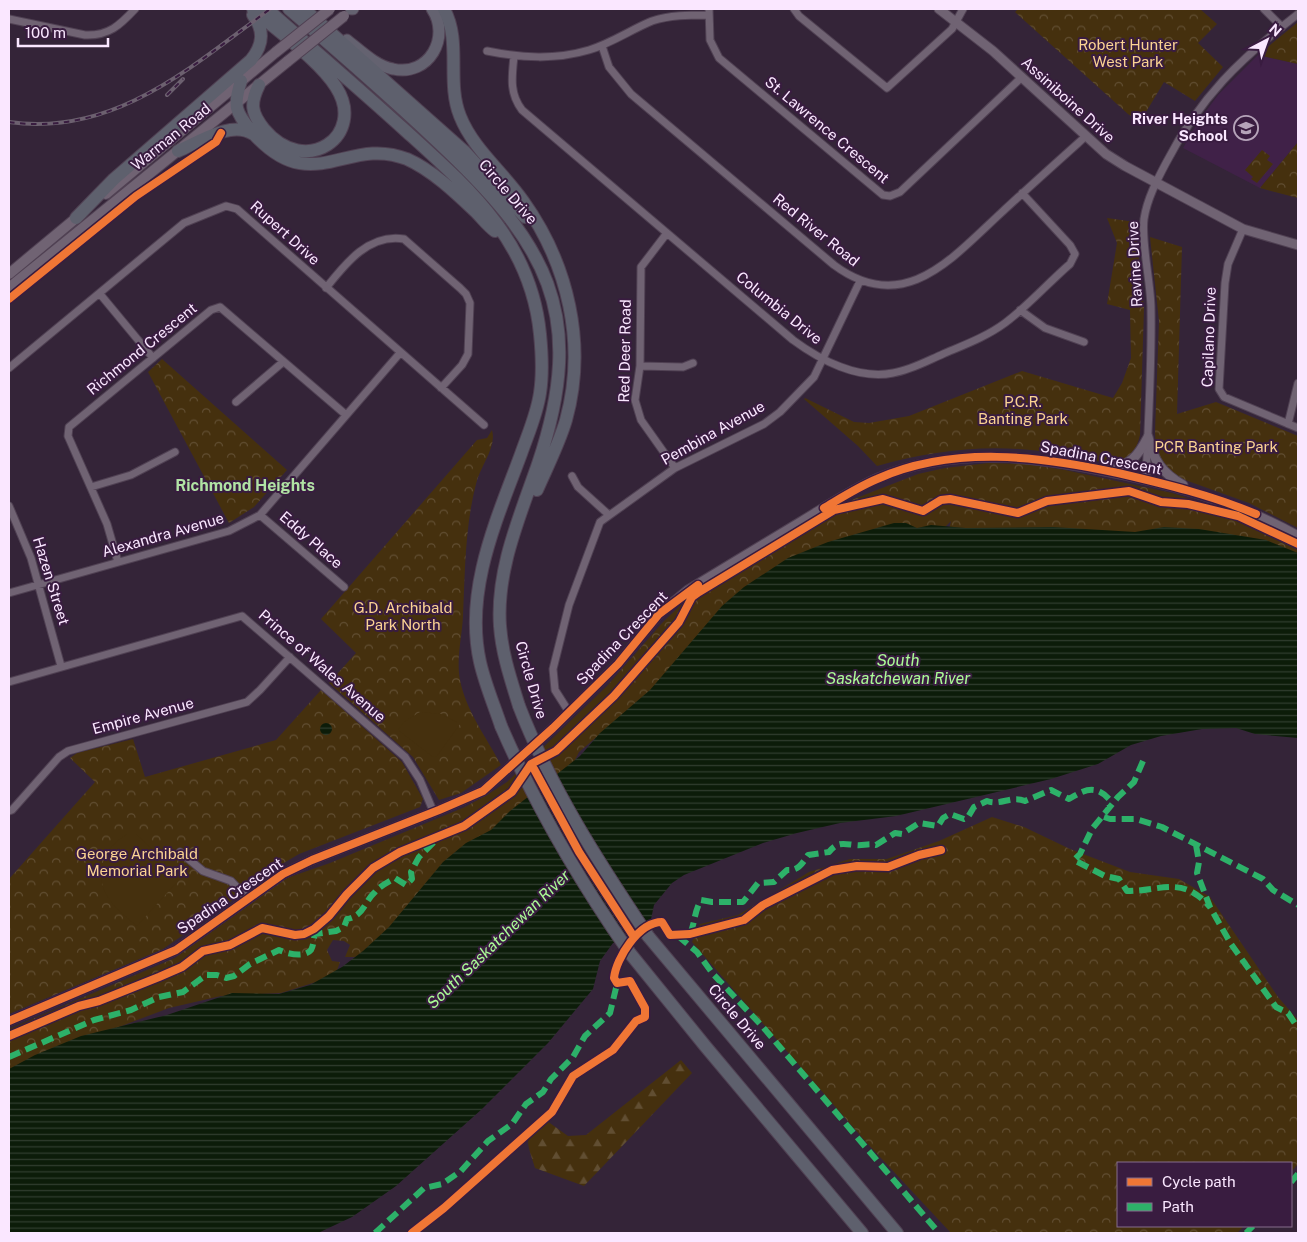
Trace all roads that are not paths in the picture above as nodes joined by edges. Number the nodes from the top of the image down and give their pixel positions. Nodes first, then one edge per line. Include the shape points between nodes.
1 (135, 9) edge
2 (249, 9) edge
3 (253, 9) edge
4 (267, 9) edge
5 (289, 9) edge
6 (306, 9) edge
7 (330, 9) edge
8 (432, 9) edge
9 (444, 9) edge
10 (794, 9) edge
11 (939, 9) edge
12 (963, 9) edge
13 (1264, 9) edge
14 (350, 11) edge
15 (709, 12) edge
16 (1298, 14) edge
17 (9, 19) edge
18 (956, 22) junction
19 (1282, 26) junction
20 (602, 46) junction
21 (488, 51) dead end
22 (514, 56) junction
23 (1022, 77) junction
24 (242, 81) junction
25 (259, 85) junction
26 (235, 105) junction
27 (1086, 136) junction
28 (257, 137) junction
29 (178, 151) junction
30 (1155, 184) junction
31 (1022, 194) junction
32 (76, 218) junction
33 (1243, 229) junction
34 (667, 233) junction
35 (510, 240) junction
36 (1298, 245) edge
37 (9, 274) edge
38 (860, 280) junction
39 (565, 286) junction
40 (9, 288) edge
41 (326, 288) junction
42 (100, 294) junction
43 (1020, 310) junction
44 (1084, 342) dead end
45 (400, 353) junction
46 (153, 358) junction
47 (824, 360) junction
48 (284, 362) junction
49 (693, 363) dead end
50 (640, 366) junction
51 (9, 368) edge
52 (1298, 383) edge
53 (441, 388) junction
54 (236, 402) dead end
55 (345, 414) junction
56 (1288, 424) junction
57 (484, 425) dead end
58 (1298, 428) edge
59 (1148, 438) junction
60 (175, 452) dead end
61 (674, 468) junction
62 (1091, 468) junction
63 (572, 476) dead end
64 (1146, 480) junction
65 (91, 487) junction
66 (1191, 491) junction
67 (9, 506) edge
68 (260, 515) junction
69 (609, 515) junction
70 (1298, 536) edge
71 (510, 546) junction
72 (118, 562) junction
73 (39, 585) junction
74 (344, 586) dead end
75 (9, 593) edge
76 (290, 656) junction
77 (61, 666) junction
78 (9, 682) edge
79 (569, 712) junction
80 (9, 811) edge
81 (434, 813) junction
82 (180, 852) dead end
83 (248, 899) junction
84 (9, 1021) edge
85 (862, 1233) edge
86 (897, 1233) edge

1 - 17 street via 115,29 86,36
2 - 32 highway via 262,32 261,43 251,60 114,179
3 - 25 highway via 331,80 344,105 341,128 318,150 304,152 282,146 253,113 252,102
4 - 35 highway, Circle Drive via 436,159 480,203
5 - 71 highway, Circle Drive via 406,112 489,192 528,241 543,270 559,336 557,395 542,453
6 - 8 highway via 372,60 400,70 420,65 436,49 440,31
6 - 39 highway via 494,181 532,227
7 - 24 main road, Warman Road, bridge
9 - 39 highway via 452,34 454,92 460,116 471,136 538,222
10 - 18 street via 887,88
11 - 18 street, Assiniboine Drive
12 - 18 street
13 - 19 street
14 - 25 main road, Warman Road, bridge
15 - 20 street via 660,19
15 - 23 street, St. Lawrence Crescent via 710,40 720,58 883,195 900,192
16 - 19 street, Ravine Drive
18 - 23 street, Assiniboine Drive
19 - 30 street, Ravine Drive via 1235,66 1210,94 1183,132
20 - 22 street via 564,56
20 - 38 street, Red River Road via 609,67 631,94 834,266
21 - 22 street
22 - 34 street, Columbia Drive via 511,84 522,110
23 - 27 street, Assiniboine Drive
24 - 26 highway
24 - 32 main road, Warman Road
25 - 26 main road, Warman Road
26 - 28 highway
26 - 29 main road, Warman Road
27 - 30 street, Assiniboine Drive via 1106,154
27 - 31 street, Red River Road
28 - 29 highway via 246,130 236,130 216,134
28 - 35 highway via 276,154 301,164 324,164 370,155 406,159 434,176 491,228
29 - 40 main road, Warman Road
30 - 33 street, Assiniboine Drive
30 - 59 street, Ravine Drive via 1144,220 1152,308
31 - 38 street, Red River Road via 942,268 928,276 895,285
31 - 43 street, Columbia Drive via 1075,254 1070,264
32 - 37 main road, Warman Road
33 - 36 street, Assiniboine Drive
33 - 56 street, Capilano Drive via 1228,264 1225,283 1219,389 1224,397
34 - 47 street, Columbia Drive via 793,340
34 - 50 street, Red Deer Road via 641,267
35 - 85 highway, Circle Drive, bridge via 530,285 543,356 540,394 531,428 489,540 477,591 480,661 501,726 539,808 600,910 706,1047
38 - 47 street, Pembina Avenue
39 - 71 highway via 574,325 573,382 566,420
41 - 42 street, Rupert Drive via 237,210 226,206 184,223
41 - 45 street, Rupert Drive
41 - 53 street via 354,254 363,248 394,237 404,239 460,288 470,303 468,354
42 - 46 street
42 - 51 street, Rupert Drive
43 - 44 street via 1045,328
43 - 47 street, Columbia Drive via 976,341 892,374 872,374
45 - 53 street, Rupert Drive
45 - 55 street, Alexandra Avenue
46 - 48 street, Richmond Crescent via 211,310 220,307
46 - 65 street, Richmond Crescent via 69,427 68,436
47 - 61 street, Pembina Avenue via 803,389 764,424
48 - 54 street
48 - 55 street, Richmond Crescent
49 - 50 street via 683,367
50 - 61 street, Red Deer Road via 635,390 636,408
52 - 56 street
53 - 57 street, Rupert Drive
55 - 68 street, Alexandra Avenue
56 - 58 street, Capilano Drive
59 - 62 street via 1139,454 1128,464
59 - 64 street, Ravine Drive
59 - 66 street via 1159,467
60 - 65 street via 131,475
61 - 69 street, Pembina Avenue
62 - 64 street, Spadina Crescent
62 - 79 street, Spadina Crescent via 1033,458 999,457 951,460 878,478 846,494 682,595 659,614 618,664
63 - 69 street via 578,487
64 - 66 street, Spadina Crescent
65 - 72 street, Richmond Crescent via 107,524
66 - 70 street, Spadina Crescent via 1251,512
67 - 73 street, Hazen Street
68 - 72 street, Alexandra Avenue via 229,532
68 - 74 street, Eddy Place
69 - 79 street, Pembina Avenue via 600,522 595,534 569,606 554,664 555,690
71 - 86 highway, Circle Drive, bridge via 500,591 503,649 519,706 578,828 648,936
72 - 73 street, Alexandra Avenue
73 - 75 street, Alexandra Avenue
73 - 77 street, Hazen Street
76 - 77 street, Prince of Wales Avenue via 242,616
76 - 80 street, Empire Avenue via 247,702 68,752 59,757
76 - 81 street, Prince of Wales Avenue via 405,756
77 - 78 street, Prince of Wales Avenue
79 - 81 street, Spadina Crescent via 483,791
81 - 83 street, Spadina Crescent via 312,860 283,874
82 - 83 street via 206,873 231,881
83 - 84 street, Spadina Crescent via 164,957

